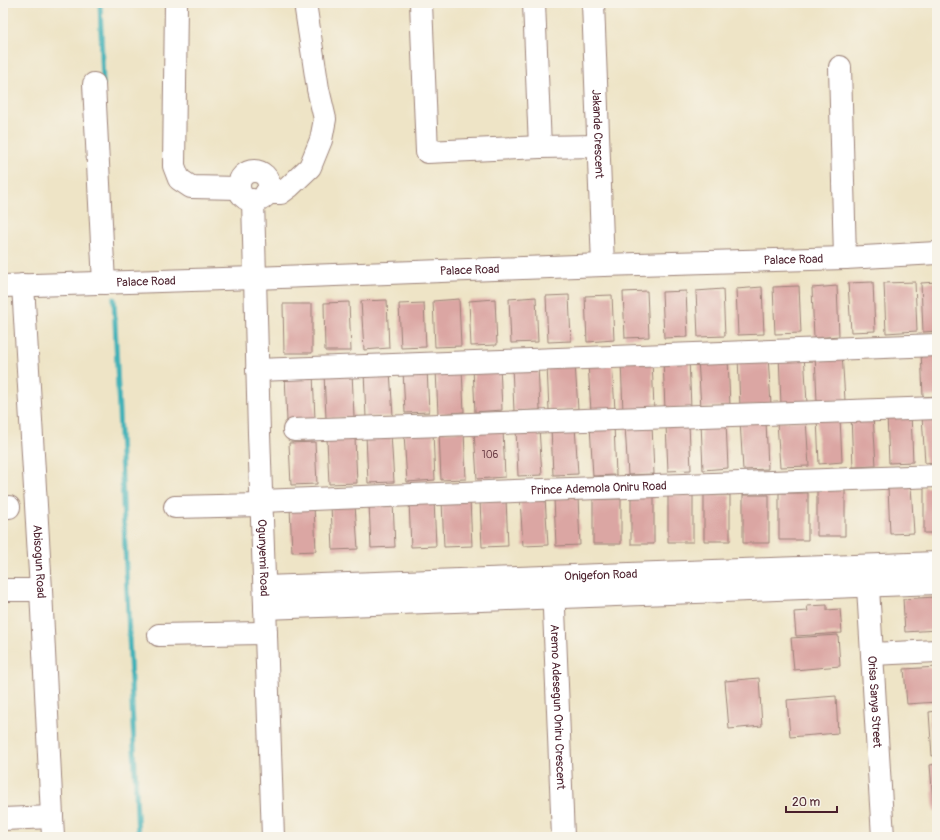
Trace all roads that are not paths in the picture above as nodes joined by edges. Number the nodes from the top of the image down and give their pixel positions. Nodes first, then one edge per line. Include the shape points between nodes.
1 (176, 3) edge
2 (305, 3) edge
3 (421, 3) edge
4 (534, 3) edge
5 (593, 3) edge
6 (840, 67) dead end
7 (94, 84) dead end
8 (598, 146) junction
9 (540, 147) junction
10 (253, 194) junction
11 (937, 253) edge
12 (845, 258) junction
13 (603, 265) junction
14 (254, 278) junction
15 (104, 283) junction
16 (13, 286) edge
17 (937, 345) edge
18 (258, 370) junction
19 (937, 408) edge
20 (294, 430) dead end
21 (937, 476) edge
22 (261, 503) junction
23 (175, 507) dead end
24 (937, 563) edge
25 (867, 576) junction
26 (937, 583) edge
27 (554, 587) junction
28 (3, 590) edge
29 (41, 590) junction
30 (265, 598) junction
31 (266, 633) junction
32 (159, 635) dead end
33 (937, 651) edge
34 (872, 654) junction
35 (3, 819) edge
36 (52, 827) edge
37 (273, 837) edge
38 (563, 837) edge
39 (883, 837) edge

1 - 10 street via 174,166 179,179 191,187
2 - 10 street via 318,89 326,119 321,140 310,167 289,187 280,193
3 - 9 street via 427,152
4 - 9 street
5 - 8 street, Jakande Crescent
6 - 12 street
7 - 15 street
8 - 9 street
8 - 13 street, Jakande Crescent
10 - 14 street, Ogunyemi Road
11 - 12 street, Palace Road
12 - 13 street, Palace Road
13 - 14 street, Palace Road
14 - 15 street, Palace Road
14 - 18 street, Ogunyemi Road
15 - 16 street, Palace Road
16 - 29 street, Abisogun Road
17 - 18 street
18 - 22 street, Ogunyemi Road
19 - 20 street
21 - 22 street, Prince Ademola Oniru Road
22 - 23 street, Prince Ademola Oniru Road
22 - 30 street, Ogunyemi Road
24 - 25 street, Onigefon Road
25 - 26 street, Onigefon Road
25 - 27 street, Onigefon Road
25 - 34 street, Orisa Sanya Street
27 - 30 street, Onigefon Road
27 - 38 street, Aremo Adesegun Oniru Crescent
28 - 29 street
29 - 36 street, Abisogun Road
30 - 31 street, Ogunyemi Road
31 - 32 street
31 - 37 street, Ogunyemi Road
33 - 34 street
34 - 39 street, Orisa Sanya Street
35 - 36 street

